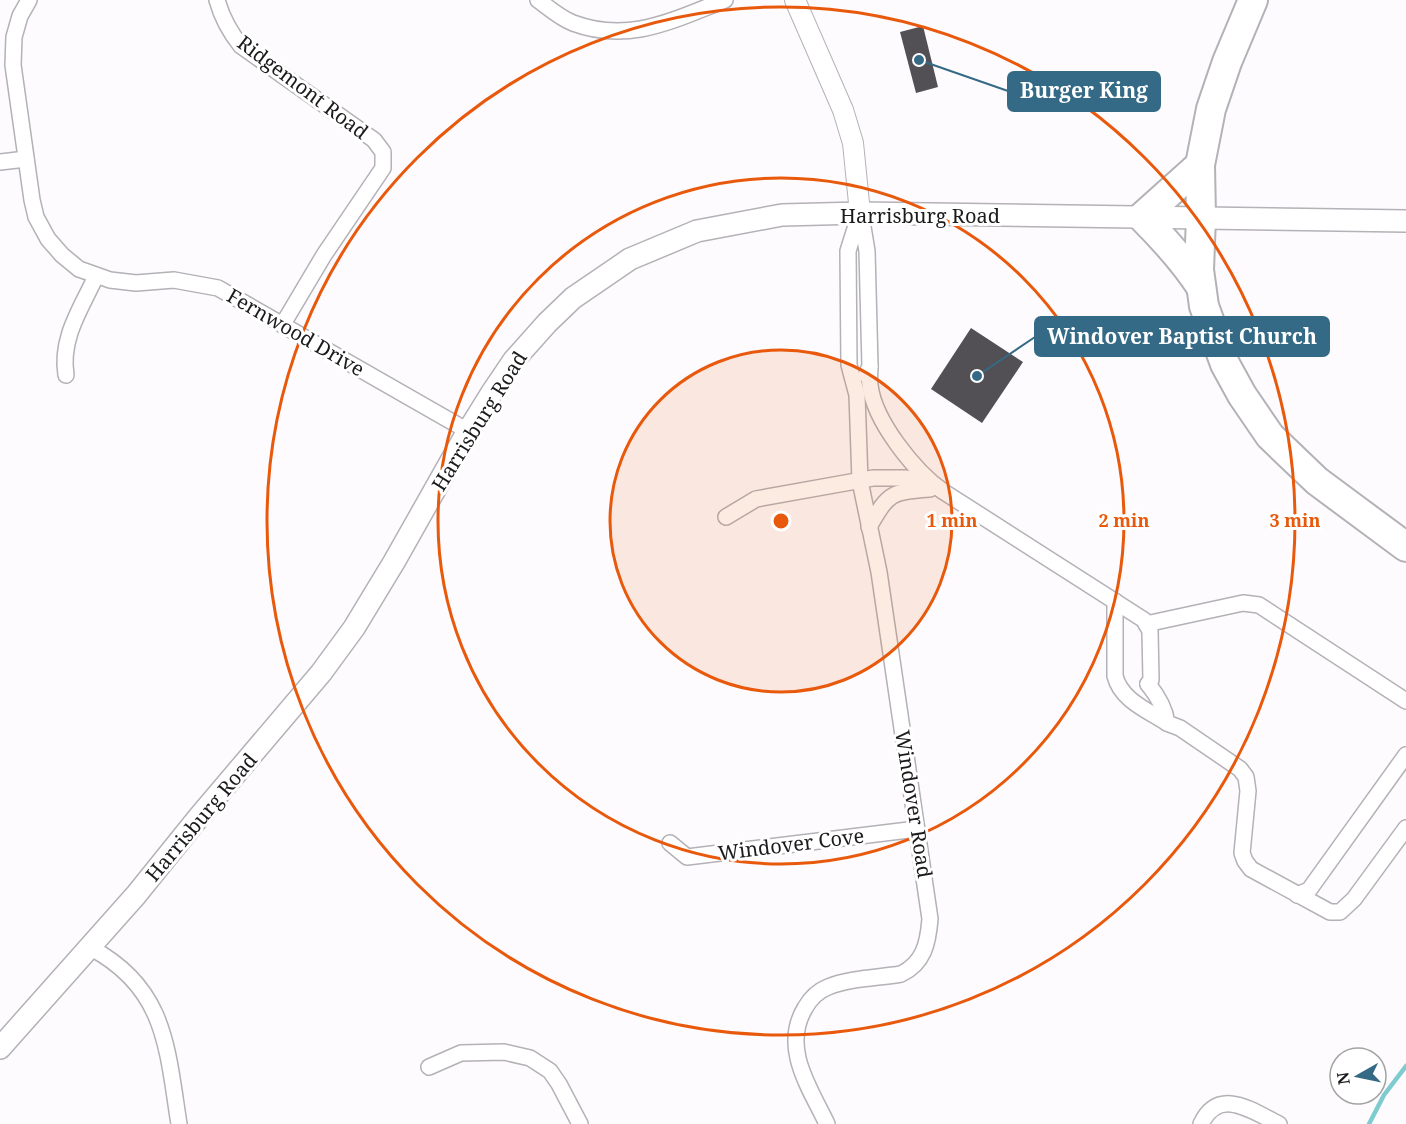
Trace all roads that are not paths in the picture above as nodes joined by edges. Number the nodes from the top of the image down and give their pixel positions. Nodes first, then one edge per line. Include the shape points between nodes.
1 (29, 0) edge
2 (217, 0) edge
3 (538, 0) edge
4 (725, 0) edge
5 (795, 0) edge
6 (1253, 0) edge
7 (26, 159) junction
8 (0, 162) edge
9 (1200, 165) junction
10 (860, 213) junction
11 (1142, 217) junction
12 (1201, 217) junction
13 (1406, 221) edge
14 (96, 276) junction
15 (1201, 287) junction
16 (283, 324) junction
17 (870, 366) junction
18 (66, 375) dead end
19 (857, 394) junction
20 (468, 431) junction
21 (860, 481) junction
22 (939, 488) junction
23 (726, 517) dead end
24 (869, 527) junction
25 (1406, 547) edge
26 (1115, 601) junction
27 (1146, 624) junction
28 (1148, 684) junction
29 (1126, 695) junction
30 (1406, 701) edge
31 (1167, 723) junction
32 (1406, 755) edge
33 (1406, 828) edge
34 (917, 830) junction
35 (670, 843) dead end
36 (1297, 895) junction
37 (91, 948) junction
38 (0, 1048) edge
39 (429, 1067) dead end
40 (179, 1124) edge
41 (580, 1124) edge
42 (827, 1124) edge
43 (1201, 1124) edge
44 (1279, 1124) edge

1 - 7 street, Fernwood Drive via 20,16 12,53
2 - 16 street, Ridgemont Road via 222,17 241,46 374,140 383,152 383,168
3 - 4 street via 584,27 627,32 650,29
5 - 10 street, Windover Road via 843,110 853,143
6 - 9 highway via 1211,109
7 - 8 street
7 - 14 street, Fernwood Drive via 41,227 62,255
9 - 11 highway
9 - 12 highway
10 - 11 main road, Harrisburg Road
10 - 17 street, Windover Road via 867,251
10 - 19 street, Windover Road via 848,251 849,365
10 - 20 main road, Harrisburg Road via 782,215 727,224 697,231 630,259 573,298 547,323 513,360
11 - 12 main road, Harrisburg Road
11 - 15 highway via 1187,265
12 - 13 main road, Harrisburg Road
12 - 15 highway
14 - 16 street, Fernwood Drive via 123,283 174,280 218,288
14 - 18 street via 66,341
15 - 25 highway via 1225,364 1270,436 1317,481
16 - 20 street, Fernwood Drive
17 - 19 street, Windover Road
17 - 22 street via 870,386 877,408 894,440
19 - 21 street, Windover Road
20 - 37 main road, Harrisburg Road via 354,628
21 - 22 street via 906,478
21 - 23 street via 756,499
21 - 24 street, Windover Road
22 - 24 street via 900,492 881,505
22 - 26 street
24 - 34 street, Windover Road via 886,613
26 - 27 street
26 - 29 street via 1115,675
27 - 28 street via 1150,631
27 - 30 street via 1243,603 1259,605
28 - 29 street
28 - 31 street via 1166,714
29 - 31 street
31 - 36 street via 1240,769 1248,790 1242,853 1245,861 1251,869
32 - 36 street via 1309,890
33 - 36 street via 1345,910 1330,912
34 - 35 street, Windover Cove via 687,857
34 - 42 street, Windover Road via 930,918 923,956 901,974 827,987 809,1000 801,1015 795,1043 798,1062
37 - 38 main road, Harrisburg Road
37 - 40 street via 123,969 152,1006 167,1046
39 - 41 street via 460,1053 504,1052 530,1058 550,1071
43 - 44 street via 1213,1107 1228,1103

